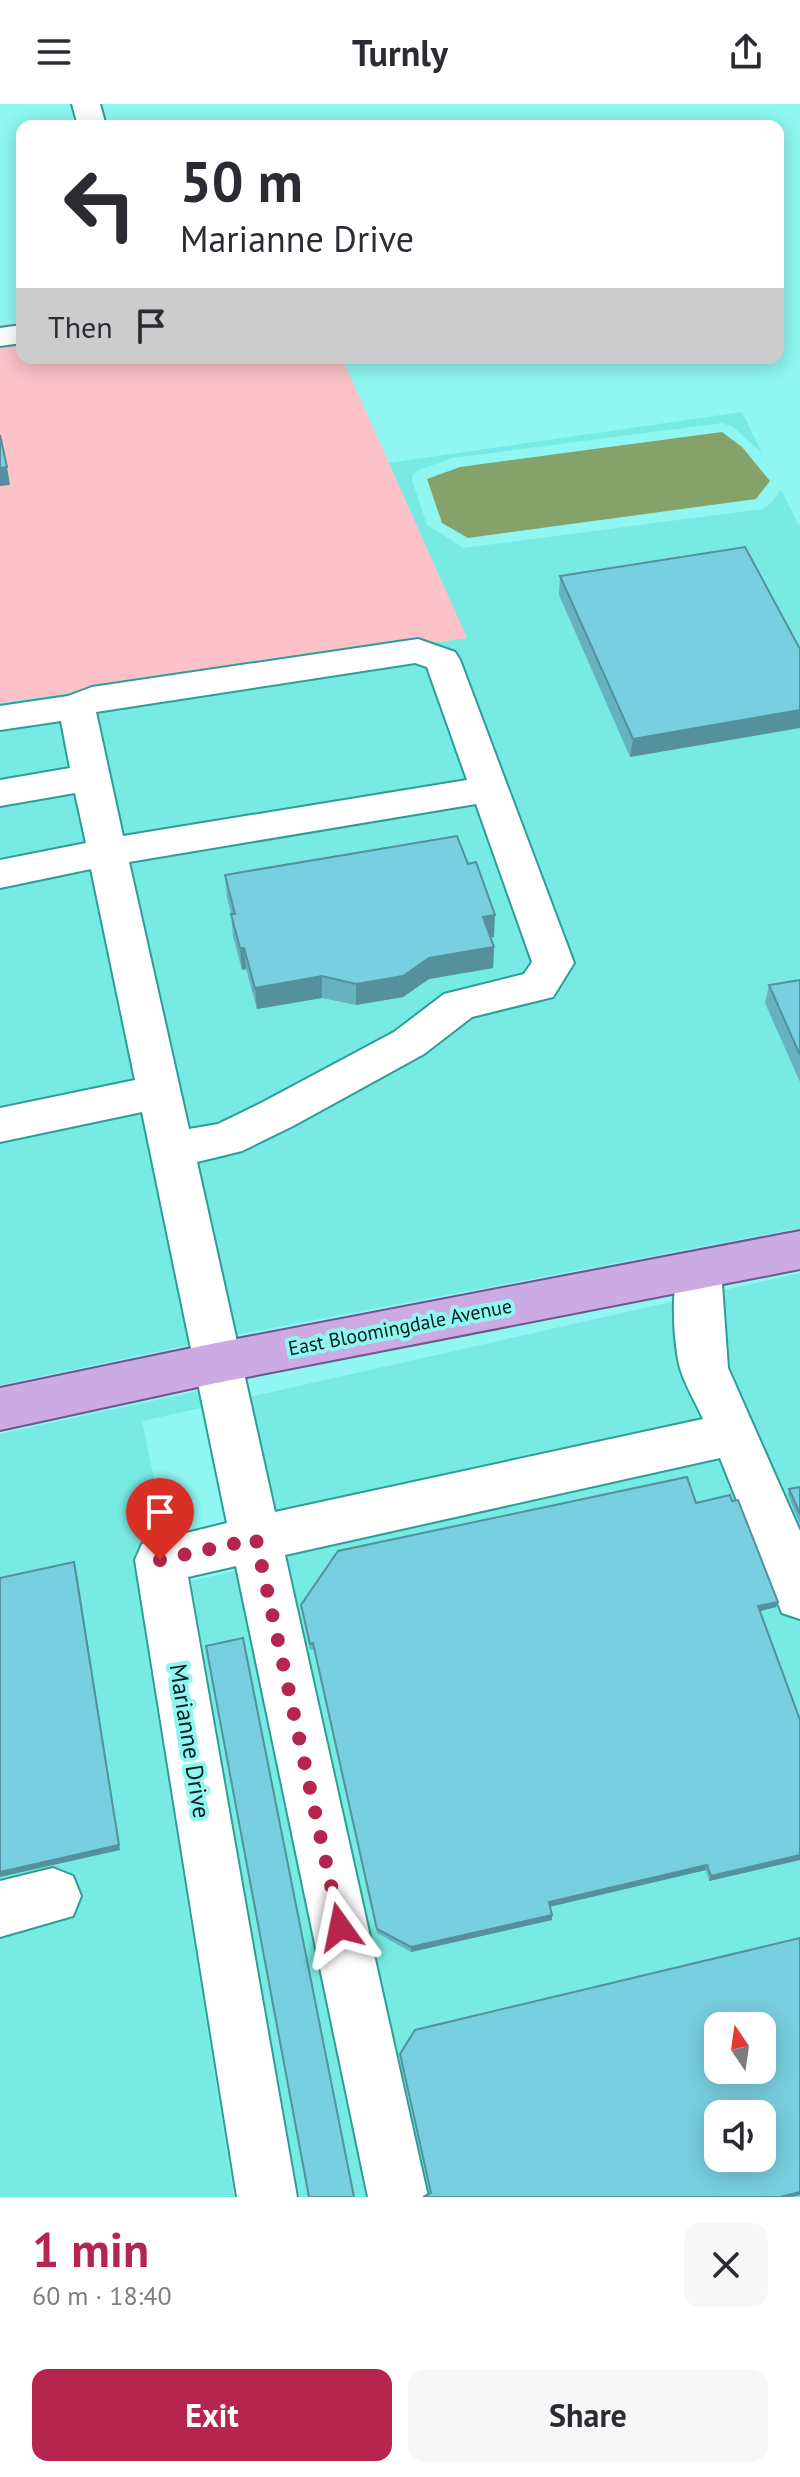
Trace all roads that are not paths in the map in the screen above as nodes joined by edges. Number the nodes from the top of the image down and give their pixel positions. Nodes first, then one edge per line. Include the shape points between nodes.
1 (76, 707) junction
2 (0, 718) edge
3 (91, 777) junction
4 (490, 789) junction
5 (0, 793) edge
6 (107, 852) junction
7 (0, 874) edge
8 (160, 1092) junction
9 (4, 1124) edge
10 (173, 1150) junction
11 (800, 1250) edge
12 (698, 1270) junction
13 (216, 1363) junction
14 (0, 1409) edge
15 (732, 1434) junction
16 (256, 1539) junction
17 (800, 1596) edge
18 (53, 1896) dead end
19 (0, 1909) edge
20 (267, 2197) edge
21 (398, 2197) edge

1 - 2 street
1 - 3 street
1 - 4 street via 92,699 418,651 442,660
3 - 5 street
3 - 6 street
4 - 6 street
4 - 10 street via 553,963 538,986 459,1005 409,1043 278,1114 227,1139
6 - 7 street
6 - 8 street
8 - 9 street
8 - 10 street
10 - 13 street
11 - 12 main road, East Bloomingdale Avenue
12 - 13 main road, East Bloomingdale Avenue
12 - 15 street via 704,1368
13 - 14 main road, East Bloomingdale Avenue
13 - 16 street
15 - 16 street
15 - 17 street
16 - 20 street, Marianne Drive via 160,1560
16 - 21 street
18 - 19 street

